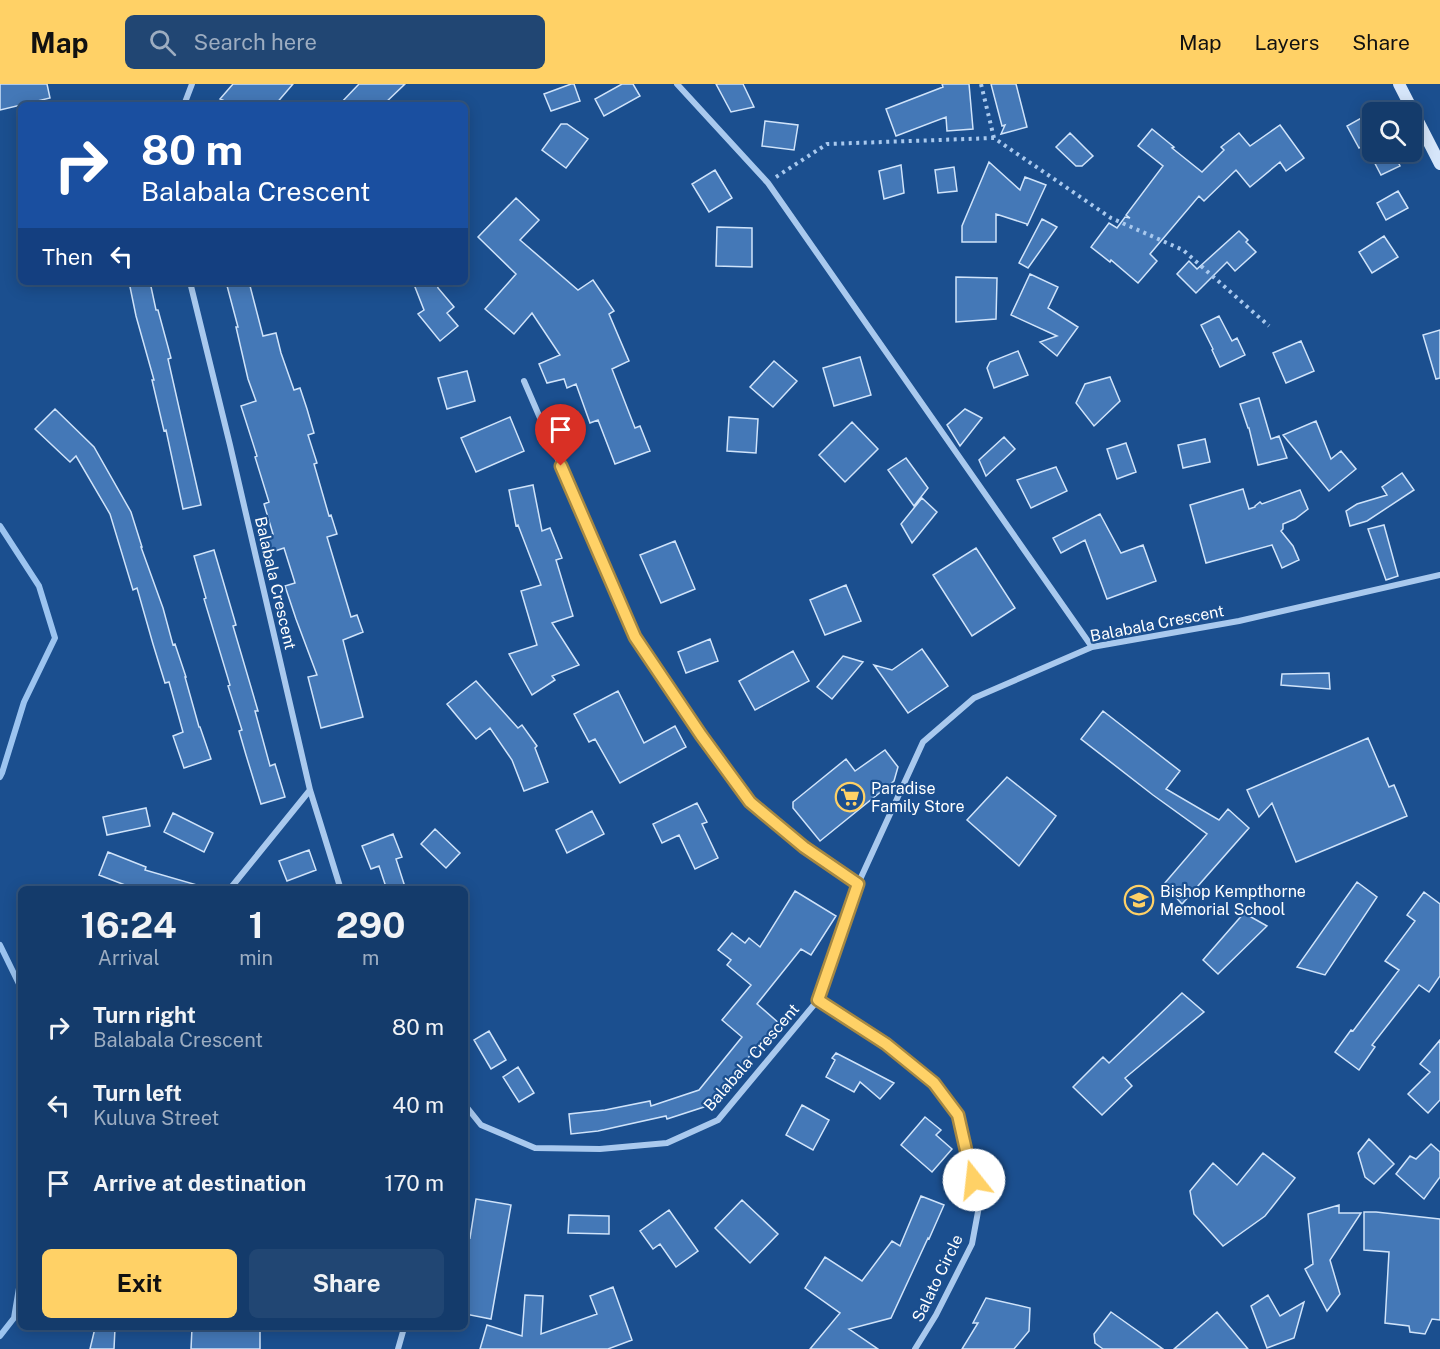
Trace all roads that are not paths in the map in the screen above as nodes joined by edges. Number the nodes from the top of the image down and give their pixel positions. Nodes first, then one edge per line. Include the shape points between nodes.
1 (192, 84) edge
2 (677, 84) edge
3 (1399, 84) edge
4 (185, 102) edge
5 (1440, 164) edge
6 (191, 285) edge
7 (524, 381) dead end
8 (1440, 574) edge
9 (1092, 647) junction
10 (310, 790) junction
11 (858, 884) junction
12 (232, 886) edge
13 (340, 886) edge
14 (818, 1000) junction
15 (468, 1109) edge
16 (403, 1330) edge
17 (398, 1349) edge
18 (915, 1349) edge

1 - 4 street
2 - 9 street via 768,183
3 - 5 main road
6 - 10 street, Balabala Crescent
7 - 11 street via 635,637 750,802 804,847
8 - 9 street, Balabala Crescent via 1239,621
9 - 11 street, Balabala Crescent via 974,698 923,742
10 - 12 street
10 - 13 street, Balabala Crescent
11 - 14 street, Balabala Crescent
14 - 15 street, Balabala Crescent via 718,1120 667,1143 600,1149 535,1148 481,1125
14 - 18 street, Salato Circle via 886,1044 934,1083 958,1115 981,1201 972,1244
16 - 17 street

